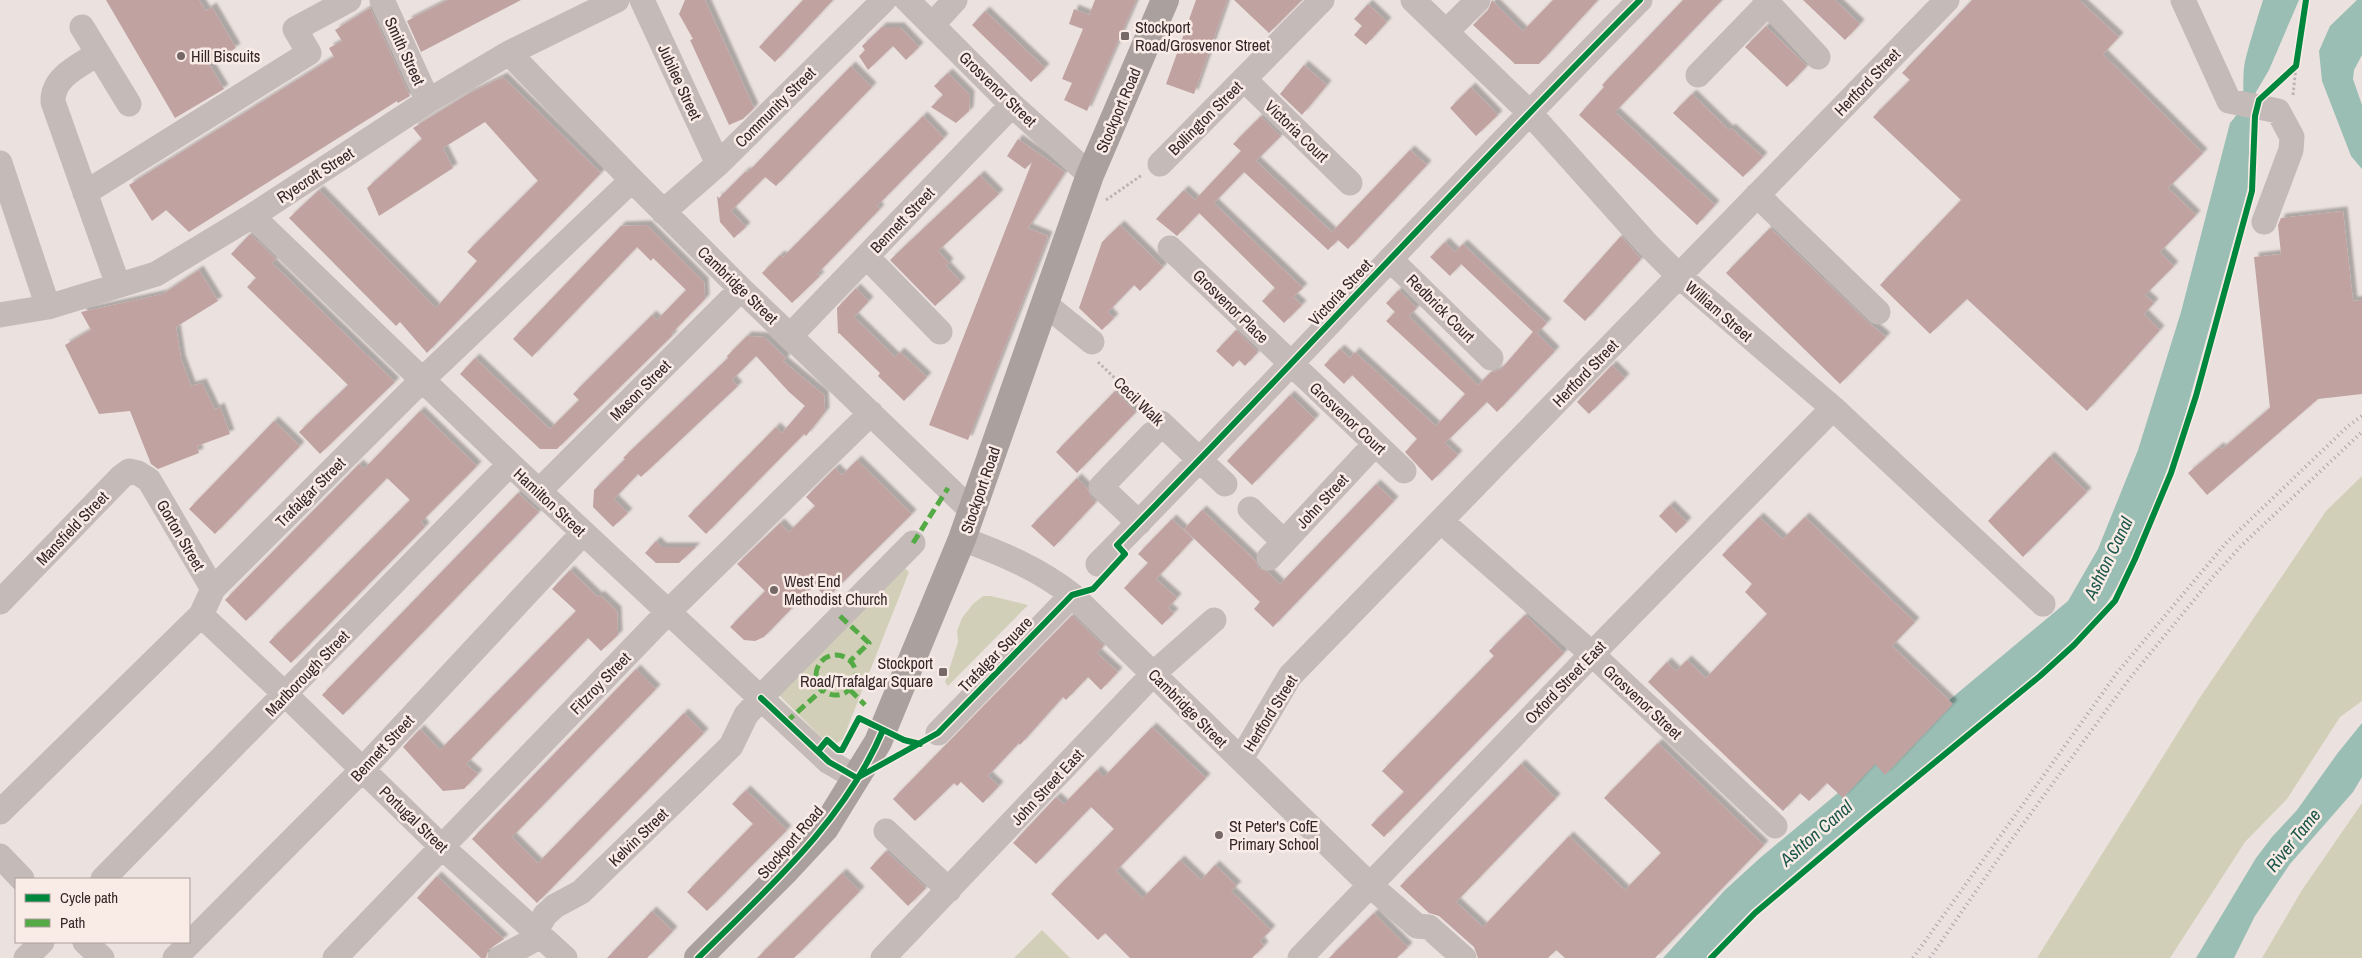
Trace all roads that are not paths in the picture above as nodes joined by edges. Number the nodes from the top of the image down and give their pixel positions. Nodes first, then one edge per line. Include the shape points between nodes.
1 (349, 0) edge
2 (382, 0) edge
3 (617, 0) edge
4 (642, 0) edge
5 (884, 0) edge
6 (907, 0) edge
7 (955, 0) edge
8 (1165, 0) edge
9 (1322, 0) edge
10 (1413, 0) edge
11 (1478, 0) edge
12 (1640, 0) edge
13 (1947, 0) edge
14 (2183, 0) edge
15 (1766, 2) edge
16 (933, 24) junction
17 (82, 27) dead end
18 (1446, 32) junction
19 (97, 54) junction
20 (509, 54) junction
21 (1818, 56) dead end
22 (1698, 75) dead end
23 (1244, 79) junction
24 (428, 101) junction
25 (129, 104) dead end
26 (1012, 105) junction
27 (1529, 112) junction
28 (0, 163) edge
29 (718, 164) junction
30 (1160, 164) road end
31 (1090, 175) junction
32 (632, 180) junction
33 (1350, 182) dead end
34 (85, 193) junction
35 (1757, 195) junction
36 (663, 212) junction
37 (252, 216) junction
38 (2264, 222) dead end
39 (1170, 248) dead end
40 (867, 257) junction
41 (1390, 259) junction
42 (1679, 276) junction
43 (118, 285) junction
44 (741, 289) junction
45 (1046, 304) junction
46 (48, 307) junction
47 (1878, 312) dead end
48 (0, 315) edge
49 (940, 332) dead end
50 (791, 335) junction
51 (1092, 342) road end
52 (1491, 358) dead end
53 (1291, 365) junction
54 (423, 379) junction
55 (1833, 408) junction
56 (871, 413) junction
57 (1375, 444) junction
58 (1200, 460) junction
59 (510, 464) junction
60 (1404, 471) dead end
61 (149, 480) joint
62 (1225, 484) dead end
63 (539, 491) junction
64 (1250, 509) dead end
65 (972, 511) junction
66 (1440, 522) junction
67 (1139, 523) junction
68 (583, 533) junction
69 (962, 540) junction
70 (913, 542) dead end
71 (1098, 564) dead end
72 (213, 589) junction
73 (1072, 594) junction
74 (0, 602) edge
75 (2043, 604) dead end
76 (669, 612) junction
77 (201, 615) junction
78 (1214, 620) dead end
79 (1592, 654) junction
80 (1154, 673) junction
81 (286, 695) junction
82 (761, 698) junction
83 (938, 733) dead end
84 (1241, 759) junction
85 (363, 769) junction
86 (857, 778) junction
87 (0, 812) edge
88 (1775, 826) dead end
89 (886, 831) dead end
90 (442, 847) junction
91 (0, 856) edge
92 (21, 878) edge
93 (104, 878) edge
94 (1371, 886) junction
95 (949, 890) junction
96 (536, 931) junction
97 (41, 943) edge
98 (86, 943) edge
99 (190, 943) edge
100 (190, 943) edge
101 (26, 958) edge
102 (102, 958) edge
103 (175, 958) edge
104 (334, 958) edge
105 (500, 958) edge
106 (565, 958) edge
107 (698, 958) edge
108 (883, 958) edge
109 (1300, 958) edge
110 (1464, 958) edge

1 - 34 street via 295,29 309,54
2 - 24 street, Smith Street
3 - 20 street, Ryecroft Street
4 - 29 street, Jubilee Street
5 - 29 street, Community Street
6 - 16 street, Grosvenor Street
7 - 16 street
8 - 31 highway, Stockport Road
9 - 23 street, Bollington Street
10 - 18 street, William Street
11 - 18 street
12 - 27 street, Victoria Street
13 - 35 street, Hertford Street
14 - 38 street via 2227,99 2278,110 2292,137 2291,150
15 - 21 street
15 - 22 street
16 - 26 street, Grosvenor Street
17 - 19 street
18 - 27 street, William Street
19 - 25 street
19 - 34 street via 56,84 52,92
20 - 24 street, Ryecroft Street
20 - 32 street, Cambridge Street
23 - 30 street, Bollington Street
23 - 33 street, Victoria Court
24 - 37 street, Ryecroft Street
26 - 31 street, Grosvenor Street
26 - 40 street, Bennett Street
27 - 41 street, Victoria Street
27 - 42 street, William Street
28 - 46 street
29 - 36 street, Community Street
31 - 45 highway, Stockport Road
32 - 36 street, Cambridge Street
32 - 54 street, Trafalgar Street
34 - 43 street
35 - 42 street, Hertford Street
35 - 47 street
36 - 44 street, Cambridge Street
37 - 43 street, Ryecroft Street via 156,274
37 - 54 street, Hamilton Street
39 - 53 street, Grosvenor Place
40 - 49 street
40 - 50 street, Bennett Street
41 - 52 street, Redbrick Court
41 - 53 street, Victoria Street
42 - 55 street, William Street
42 - 66 street, Hertford Street
43 - 46 street, Ryecroft Street
44 - 50 street, Cambridge Street
44 - 63 street, Mason Street
45 - 51 street
45 - 65 highway, Stockport Road
46 - 48 street, Ryecroft Street
50 - 56 street, Cambridge Street
53 - 57 street, Grosvenor Court
53 - 58 street, Victoria Street
54 - 59 street, Hamilton Street
54 - 72 street, Trafalgar Street
55 - 75 street, William Street
55 - 79 street, Oxford Street East
56 - 65 street, Cambridge Street
56 - 76 street, Fitzroy Street
57 - 60 street, Grosvenor Court
57 - 64 street, John Street via 1276,550
58 - 62 street, Cecil Walk
58 - 67 street, Victoria Street
58 - 67 street, Cecil Walk via 1156,428 1101,487
59 - 63 street, Hamilton Street
59 - 81 street, Marlborough Street
61 - 72 street, Gorton Street
61 - 74 street, Mansfield Street via 129,471 121,477
63 - 68 street, Hamilton Street
65 - 69 highway, Stockport Road
66 - 79 street, Grosvenor Street
66 - 84 street, Hertford Street via 1290,676
67 - 71 street, Victoria Street
68 - 76 street, Hamilton Street
68 - 85 street, Bennett Street
69 - 73 street, Cambridge Street via 996,552 1053,580
69 - 86 highway, Stockport Road via 878,742
70 - 82 street
72 - 77 street, Trafalgar Street
73 - 80 street, Cambridge Street
73 - 83 street, Trafalgar Square
76 - 82 street, Hamilton Street
76 - 90 street, Fitzroy Street
77 - 81 street, Portugal Street
77 - 87 street, Trafalgar Street
78 - 80 street, John Street East
79 - 88 street, Grosvenor Street
79 - 94 street, Oxford Street East
80 - 84 street, Cambridge Street
80 - 95 street, John Street East
81 - 85 street, Portugal Street
81 - 93 street, Marlborough Street
82 - 86 street, Hamilton Street via 829,762
82 - 96 street, Kelvin Street via 746,715 731,746 581,892 550,910
84 - 94 street, Cambridge Street
85 - 90 street, Portugal Street
85 - 100 street, Bennett Street
86 - 107 highway, Stockport Road via 825,828
89 - 95 street
90 - 96 street, Portugal Street
90 - 104 street, Fitzroy Street
91 - 92 street
94 - 109 street, Oxford Street East
94 - 110 street, Cambridge Street via 1417,926 1429,927
95 - 108 street, John Street East
96 - 105 street, Kelvin Street via 530,942
96 - 106 street, Portugal Street
97 - 101 street
98 - 102 street
99 - 103 street, Bennett Street

